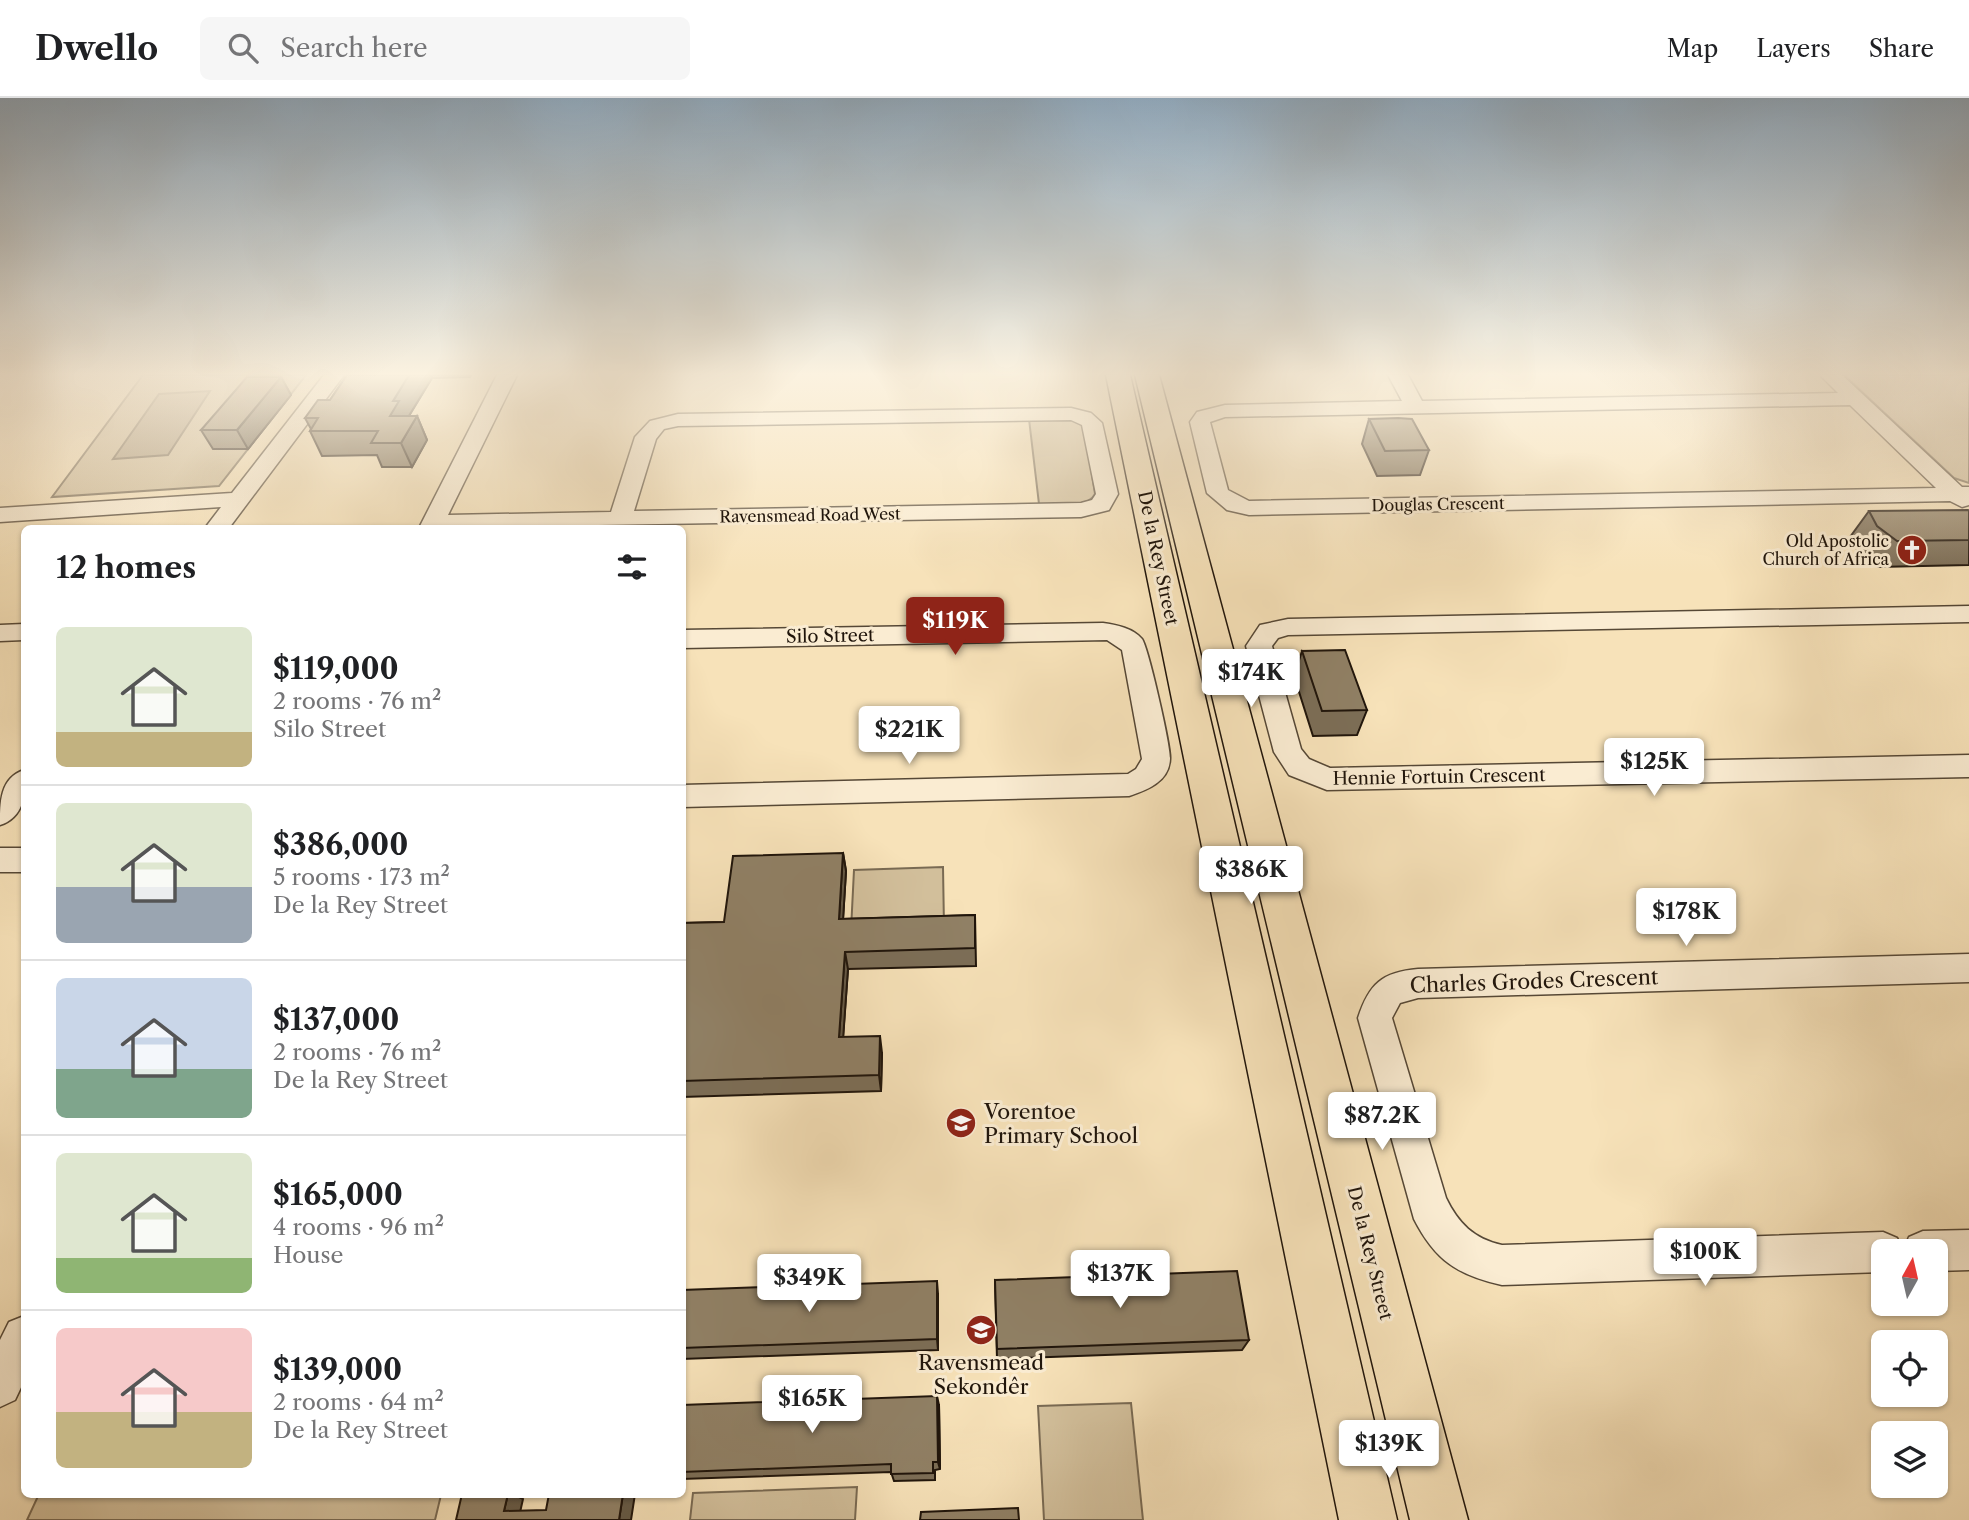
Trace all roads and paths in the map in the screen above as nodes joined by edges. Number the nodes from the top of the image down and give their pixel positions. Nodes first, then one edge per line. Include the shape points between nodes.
1 (283, 441) edge
2 (474, 441) edge
3 (645, 441) edge
4 (1096, 441) edge
5 (1132, 441) edge
6 (1164, 441) edge
7 (1205, 441) edge
8 (1902, 441) edge
9 (1964, 498) edge
10 (239, 499) junction
11 (0, 515) edge
12 (620, 519) junction
13 (219, 525) edge
14 (432, 525) edge
15 (1969, 614) edge
16 (21, 632) edge
17 (0, 633) edge
18 (686, 639) edge
19 (1969, 765) edge
20 (15, 785) edge
21 (686, 796) edge
22 (0, 814) edge
23 (0, 860) edge
24 (21, 860) edge
25 (1969, 968) edge
26 (1948, 1250) edge
27 (1969, 1250) edge
28 (1871, 1252) edge
29 (21, 1343) edge
30 (0, 1385) edge
31 (1368, 1520) edge
32 (1438, 1520) edge

1 - 10 street
2 - 14 street
3 - 12 street, Ravensmead Road West
4 - 12 street, Ravensmead Road West via 1107,494 1101,505 1081,510
5 - 31 main road, De la Rey Street
6 - 32 main road, De la Rey Street
7 - 9 street, Douglas Crescent via 1218,493 1249,508
8 - 9 street
10 - 11 street
10 - 13 street
12 - 14 street, Ravensmead Road West
15 - 19 street, Hennie Fortuin Crescent via 1284,627 1269,632 1259,646 1288,752 1299,767 1326,779
16 - 17 street
18 - 21 street, Silo Street via 1116,633 1135,649 1156,759 1151,775 1129,785
20 - 22 street
23 - 24 street
25 - 28 street, Charles Grodes Crescent via 1429,983 1395,987 1379,1001 1375,1018 1428,1205 1439,1229 1456,1247 1481,1261 1502,1265
26 - 27 street
29 - 30 street

